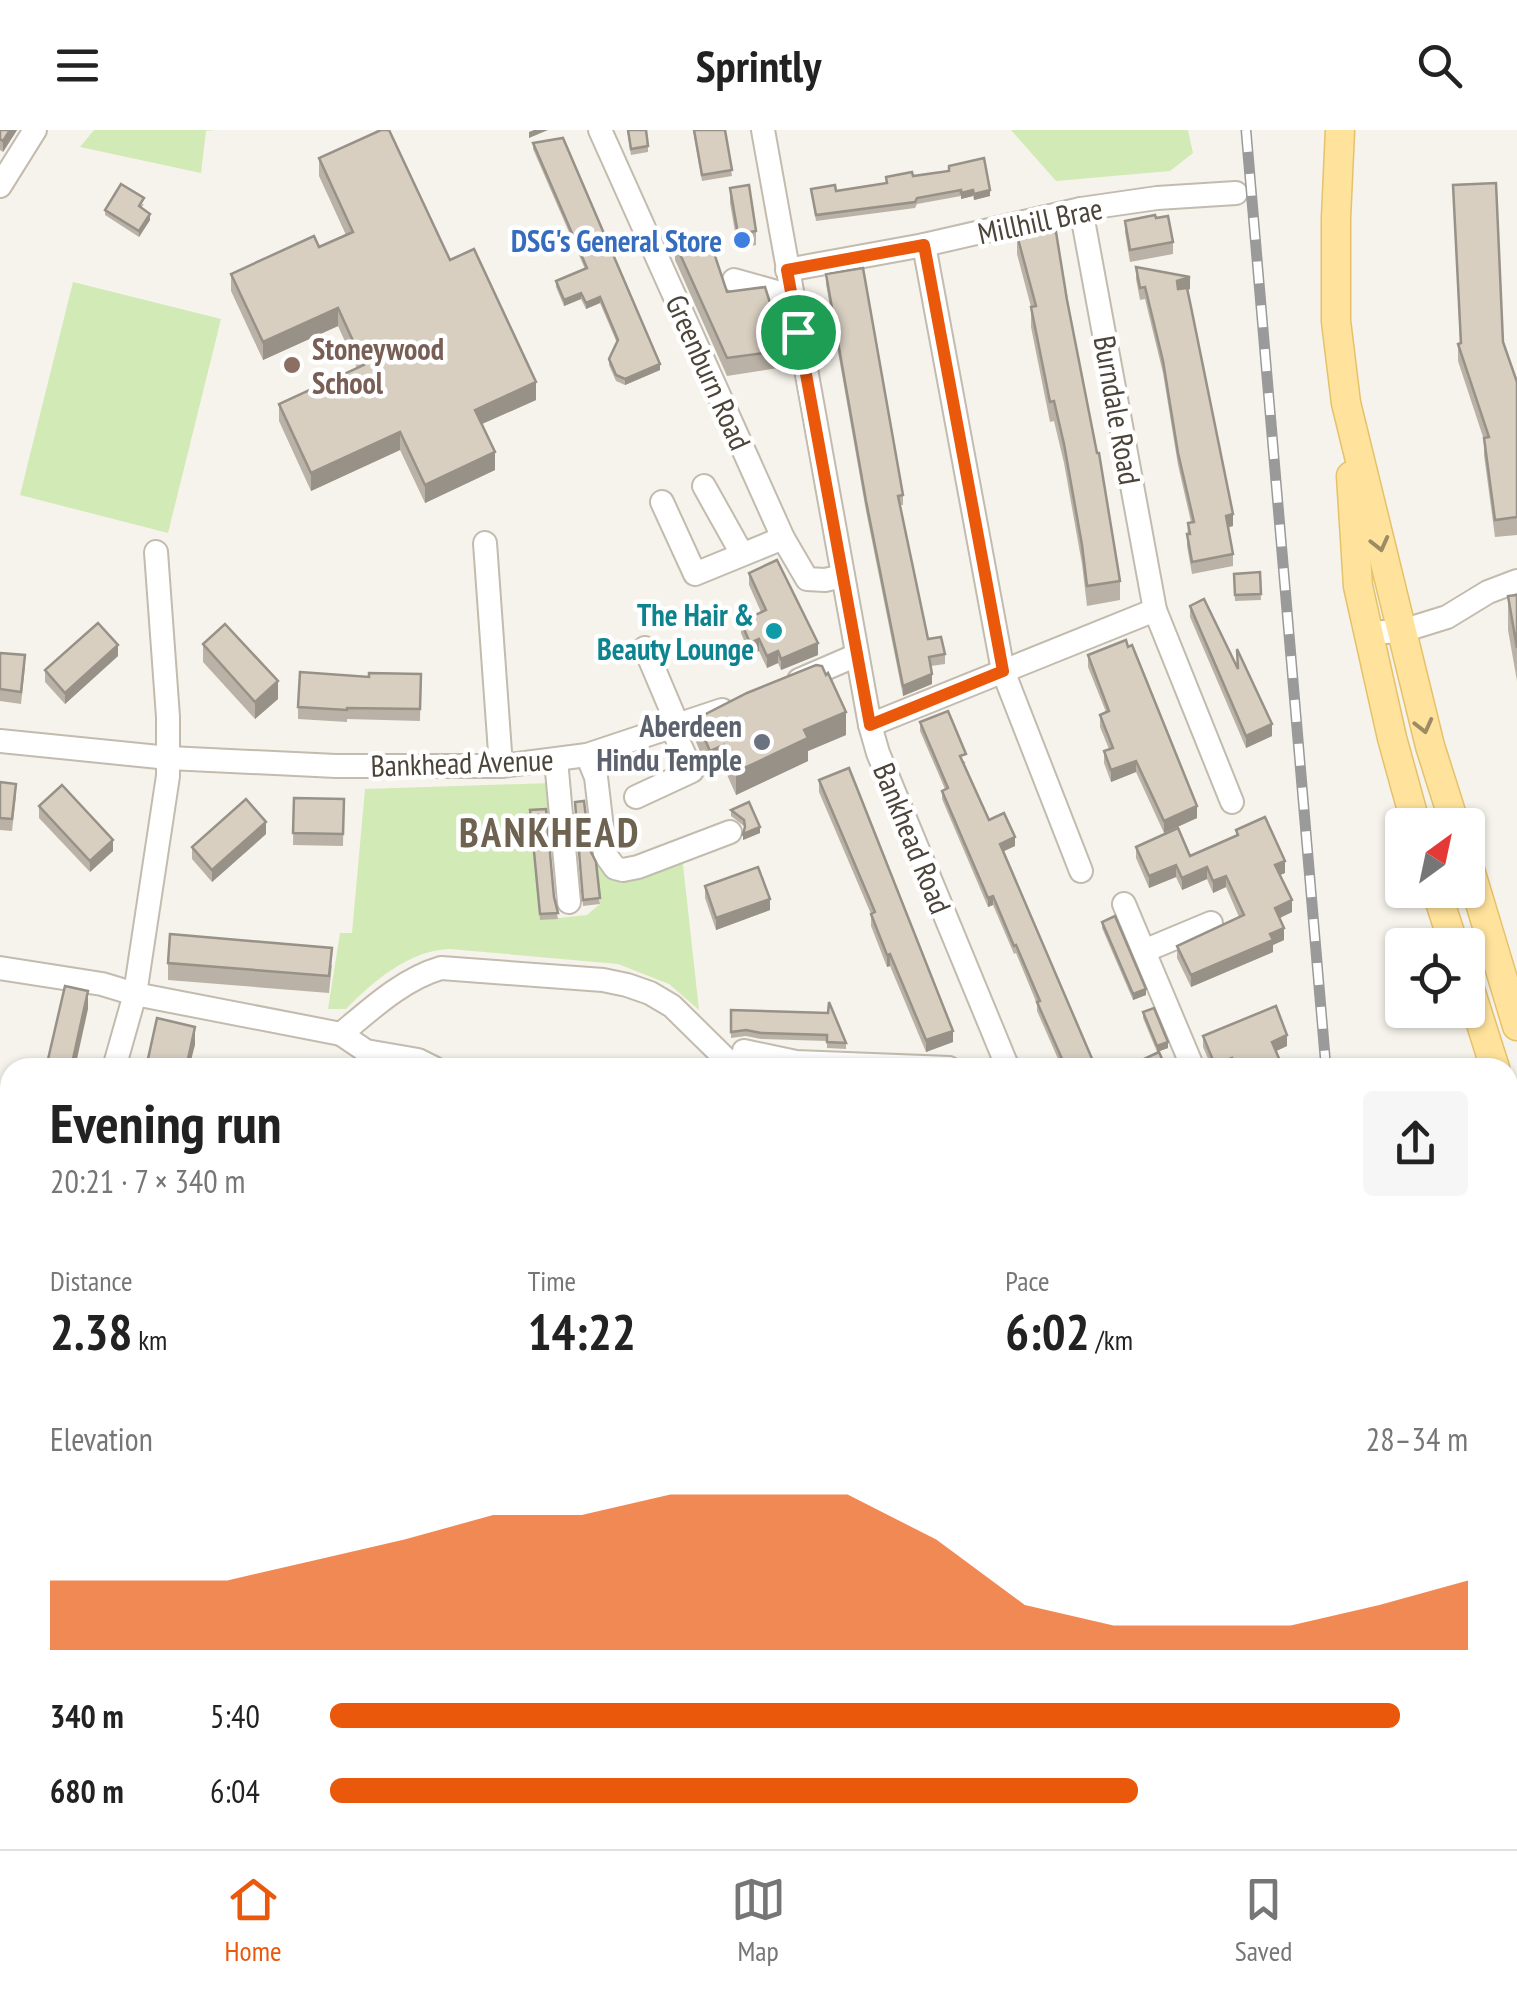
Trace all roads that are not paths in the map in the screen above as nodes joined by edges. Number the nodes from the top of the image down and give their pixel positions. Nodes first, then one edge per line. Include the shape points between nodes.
1 (36, 130) edge
2 (600, 130) edge
3 (763, 130) edge
4 (1340, 130) edge
5 (0, 186) edge
6 (1236, 193) dead end
7 (1081, 209) junction
8 (924, 245) junction
9 (787, 270) junction
10 (734, 280) dead end
11 (791, 296) junction
12 (1348, 415) junction
13 (704, 486) dead end
14 (662, 502) dead end
15 (783, 538) junction
16 (485, 542) dead end
17 (156, 552) dead end
18 (742, 554) junction
19 (843, 576) junction
20 (1517, 581) edge
21 (1154, 610) junction
22 (1402, 630) junction
23 (1368, 634) junction
24 (645, 648) dead end
25 (857, 655) junction
26 (1003, 671) junction
27 (786, 686) edge
28 (742, 703) edge
29 (870, 725) junction
30 (676, 727) junction
31 (0, 741) edge
32 (587, 756) junction
33 (169, 758) junction
34 (556, 760) junction
35 (501, 766) junction
36 (636, 797) dead end
37 (1232, 802) dead end
38 (1411, 808) edge
39 (1450, 808) edge
40 (730, 832) dead end
41 (1081, 871) dead end
42 (569, 902) dead end
43 (1124, 904) dead end
44 (1482, 908) edge
45 (1211, 923) dead end
46 (1144, 951) junction
47 (0, 968) edge
48 (135, 994) junction
49 (1517, 1026) edge
50 (1482, 1028) edge
51 (341, 1034) junction
52 (117, 1058) edge
53 (395, 1058) edge
54 (737, 1058) edge
55 (1000, 1058) edge
56 (1190, 1058) edge
57 (1491, 1058) edge

1 - 5 street
2 - 15 street, Greenburn Road
3 - 9 street, Bankhead Road
4 - 12 main road via 1336,321
6 - 7 street, Millhill Brae
7 - 8 street, Millhill Brae
7 - 21 street, Burndale Road
8 - 9 street, Millhill Brae
8 - 26 street
9 - 11 street, Bankhead Road
10 - 11 street
11 - 19 street, Bankhead Road
12 -> 22 main road
12 - 23 main road via 1358,586
13 - 18 street
14 - 18 street via 695,574
15 - 18 street
15 - 19 street, Greenburn Road via 807,579
16 - 35 street
17 - 33 street
19 - 25 street, Bankhead Road
20 - 22 street via 1447,617
21 - 26 street
21 - 37 street, Burndale Road
22 - 23 street
22 -> 39 main road
23 - 38 main road
24 - 30 street
25 - 27 street
25 - 29 street, Bankhead Road
26 - 29 street
26 - 41 street
28 - 30 street, Bankhead Avenue
29 - 55 street, Bankhead Road
30 - 32 street, Bankhead Avenue
30 - 36 street via 692,770
31 - 33 street, Bankhead Avenue
32 - 34 street, Bankhead Avenue
32 - 40 street via 596,777 605,854 615,868 638,867
33 - 35 street, Bankhead Avenue
33 - 48 street
34 - 35 street, Bankhead Avenue
34 - 42 street
43 - 46 street
44 - 49 main road
45 - 46 street
46 - 56 street
47 - 48 street
48 - 51 street
48 - 52 street
50 - 57 main road
51 - 53 street via 366,1051
51 - 54 street via 422,973 441,968 627,984 672,1006

